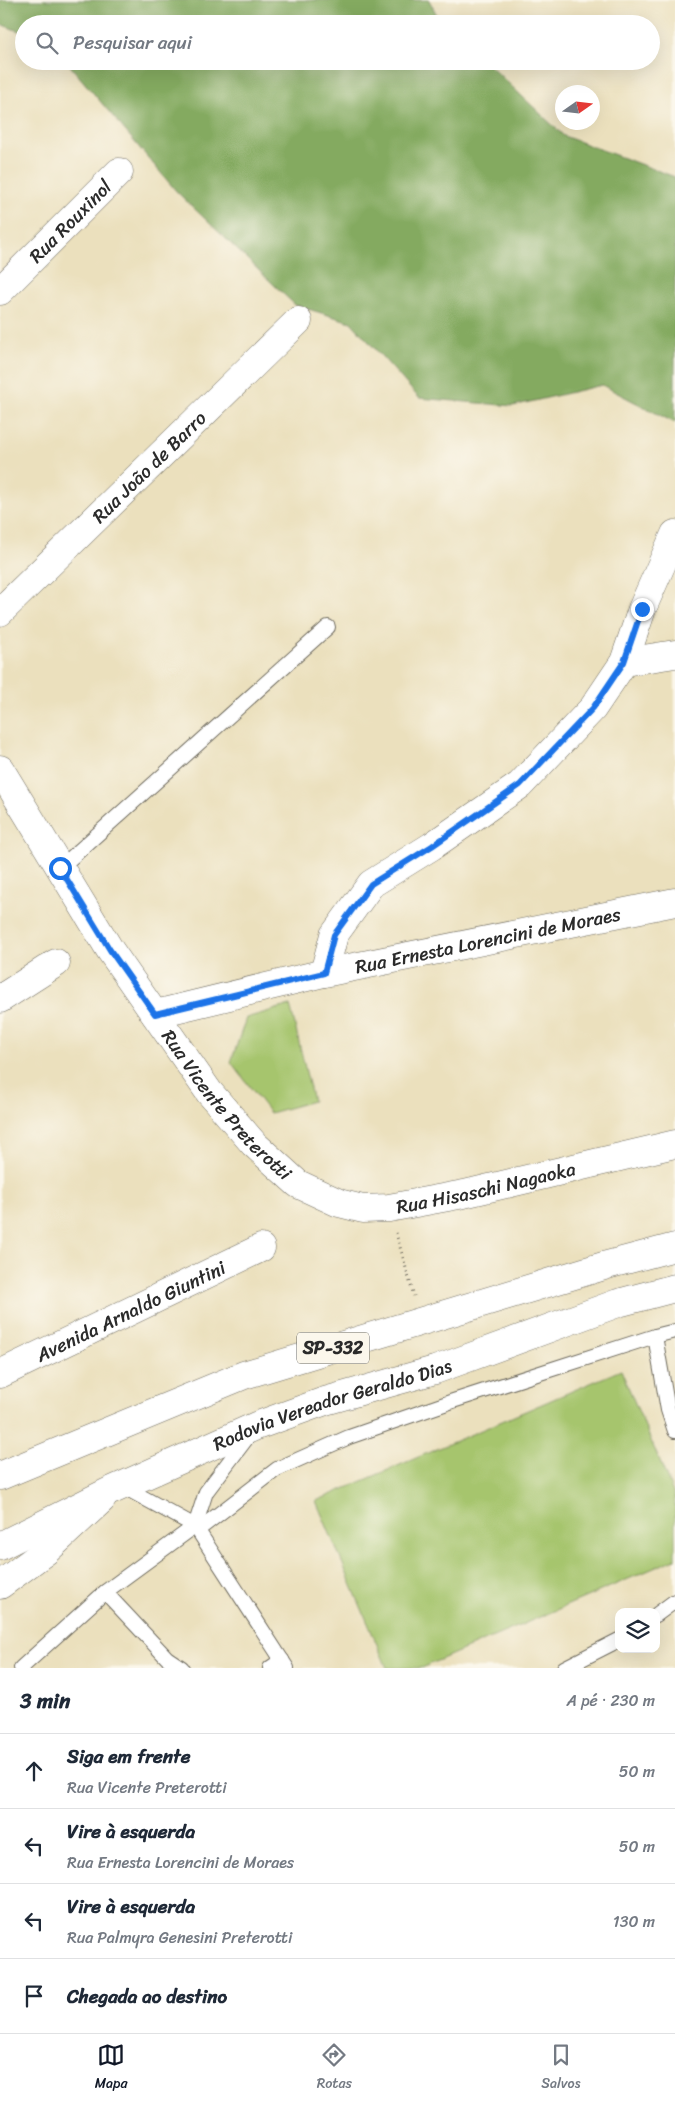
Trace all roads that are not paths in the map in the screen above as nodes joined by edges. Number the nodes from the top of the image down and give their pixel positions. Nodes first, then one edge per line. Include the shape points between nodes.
1 (119, 172) dead end
2 (0, 291) edge
3 (298, 321) dead end
4 (675, 534) edge
5 (0, 612) edge
6 (328, 627) dead end
7 (675, 654) edge
8 (624, 662) junction
9 (0, 769) edge
10 (60, 868) junction
11 (675, 902) edge
12 (56, 963) dead end
13 (324, 973) junction
14 (0, 998) edge
15 (155, 1014) junction
16 (675, 1144) edge
17 (298, 1184) joint
18 (675, 1247) edge
19 (261, 1248) dead end
20 (675, 1288) edge
21 (675, 1331) edge
22 (655, 1336) junction
23 (0, 1374) edge
24 (256, 1426) junction
25 (675, 1431) edge
26 (29, 1464) junction
27 (0, 1476) edge
28 (0, 1488) edge
29 (115, 1489) junction
30 (197, 1528) junction
31 (0, 1546) edge
32 (0, 1585) edge
33 (105, 1592) junction
34 (675, 1601) edge
35 (660, 1612) edge
36 (615, 1642) edge
37 (284, 1664) edge
38 (21, 1668) edge
39 (182, 1668) edge
40 (270, 1668) edge
41 (564, 1668) edge

1 - 2 street, Rua Rouxinol
3 - 5 street, Rua João de Barro
4 - 8 street via 642,609
6 - 10 lane
7 - 8 street
8 - 13 street via 593,708 520,785 371,884 334,935
9 - 10 street, Rua Vicente Preterotti
10 - 15 street, Rua Vicente Preterotti via 110,950
11 - 13 street, Rua Ernesta Lorencini de Moraes
12 - 14 street
13 - 15 street, Rua Ernesta Lorencini de Moraes
15 - 17 street, Rua Vicente Preterotti via 209,1092 254,1144
16 - 17 street, Rua Hisaschi Nagaoka via 464,1194 389,1208 362,1209 339,1203
18 - 26 street, SP-332 via 244,1375
19 - 23 street, Avenida Arnaldo Giuntini
20 - 24 street, Rodovia Vereador Geraldo Dias / SP-332 via 618,1303 435,1370 325,1401
21 - 22 lane
22 - 25 lane via 668,1410
22 - 30 lane via 349,1438 277,1469
24 - 29 street, Rodovia Vereador Geraldo Dias / SP-332
24 - 30 lane via 206,1492
26 - 27 street, SP-332
26 - 28 street
29 - 30 lane
29 - 31 street, Rodovia Vereador Geraldo Dias / SP-332
29 - 32 street via 46,1551
30 - 33 lane
30 - 37 lane
33 - 38 lane
33 - 39 lane via 167,1658
34 - 35 lane
36 - 41 lane
37 - 40 lane

